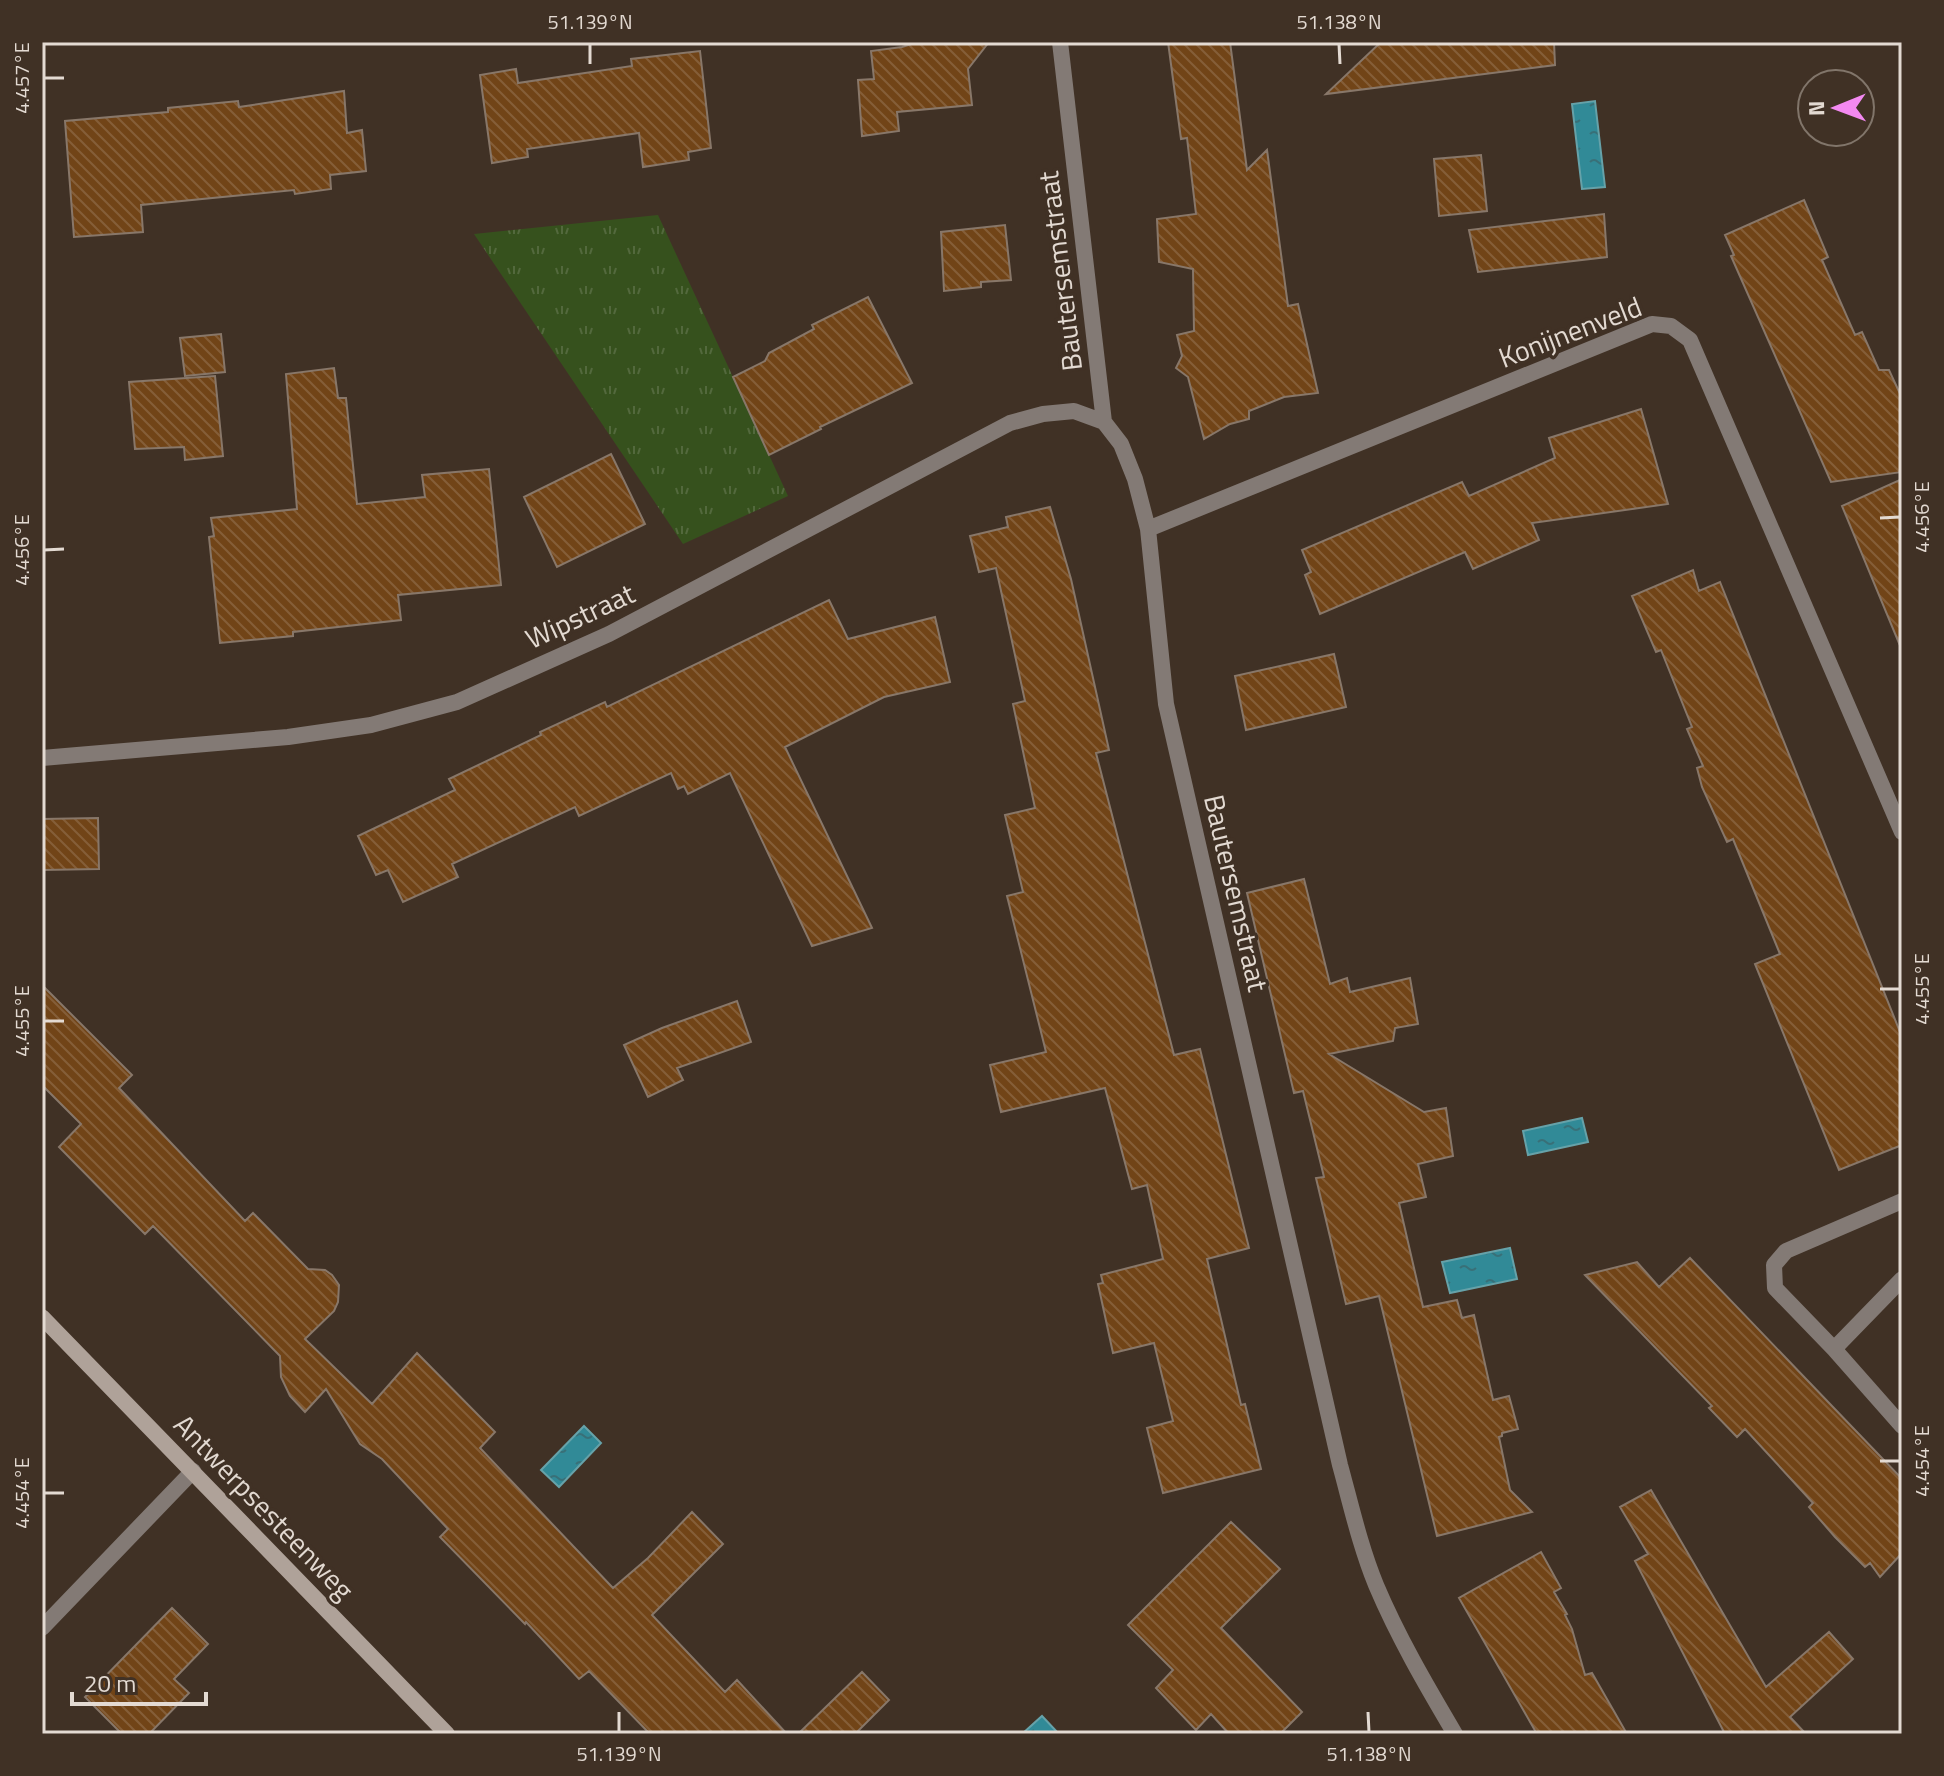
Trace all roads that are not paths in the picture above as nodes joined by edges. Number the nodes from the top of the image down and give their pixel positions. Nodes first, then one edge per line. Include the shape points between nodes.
1 (1060, 42) edge
2 (1104, 422) junction
3 (1148, 529) junction
4 (42, 758) edge
5 (1902, 832) edge
6 (1902, 1201) edge
7 (1902, 1279) edge
8 (42, 1317) edge
9 (1834, 1349) junction
10 (1902, 1426) edge
11 (193, 1471) junction
12 (42, 1628) edge
13 (447, 1734) edge
14 (1455, 1734) edge

1 - 2 street, Bautersemstraat
2 - 3 street, Bautersemstraat via 1121,444
2 - 4 street, Wipstraat via 1074,411 1010,423 609,634 457,702 371,725 302,735
3 - 5 street, Konijnenveld via 1652,324 1671,326 1696,352
3 - 14 street, Bautersemstraat via 1166,704 1343,1478 1376,1583
6 - 9 street via 1786,1251 1774,1265 1775,1288
7 - 9 street
8 - 11 street, Antwerpsesteenweg
9 - 10 street
11 - 12 street
11 - 13 street, Antwerpsesteenweg

